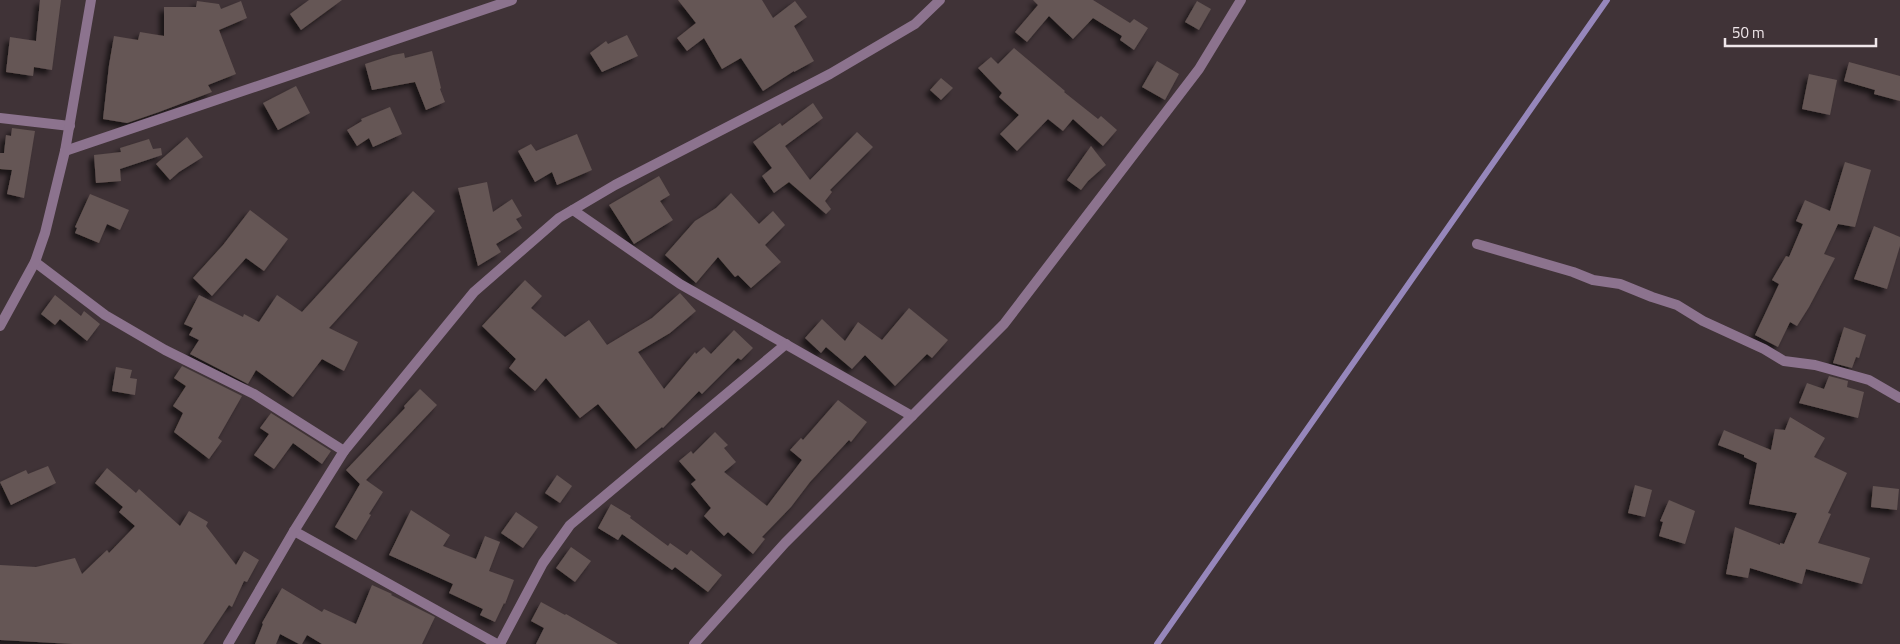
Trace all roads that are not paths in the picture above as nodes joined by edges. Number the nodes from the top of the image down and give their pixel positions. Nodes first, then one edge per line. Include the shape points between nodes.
1 (91, 0) edge
2 (512, 0) edge
3 (940, 0) edge
4 (1241, 0) edge
5 (0, 118) edge
6 (70, 126) junction
7 (65, 151) junction
8 (573, 210) junction
9 (1477, 244) dead end
10 (35, 262) junction
11 (0, 326) edge
12 (786, 344) junction
13 (1900, 398) edge
14 (912, 416) junction
15 (344, 452) junction
16 (294, 531) junction
17 (228, 644) edge
18 (498, 644) edge
19 (694, 644) edge

1 - 6 street
2 - 7 street
3 - 8 street via 915,24 838,69
4 - 14 street via 1200,69 1004,324
5 - 6 street
6 - 7 street
7 - 10 street
8 - 12 street via 680,284
8 - 15 street via 559,218 474,292
9 - 13 street via 1592,280 1620,284 1677,304 1703,321 1784,361 1815,365 1869,380
10 - 11 street
10 - 15 street via 105,315 165,350 254,394
12 - 14 street
12 - 18 street via 570,525 543,563
14 - 19 street via 785,543
15 - 16 street
16 - 17 street
16 - 18 street

